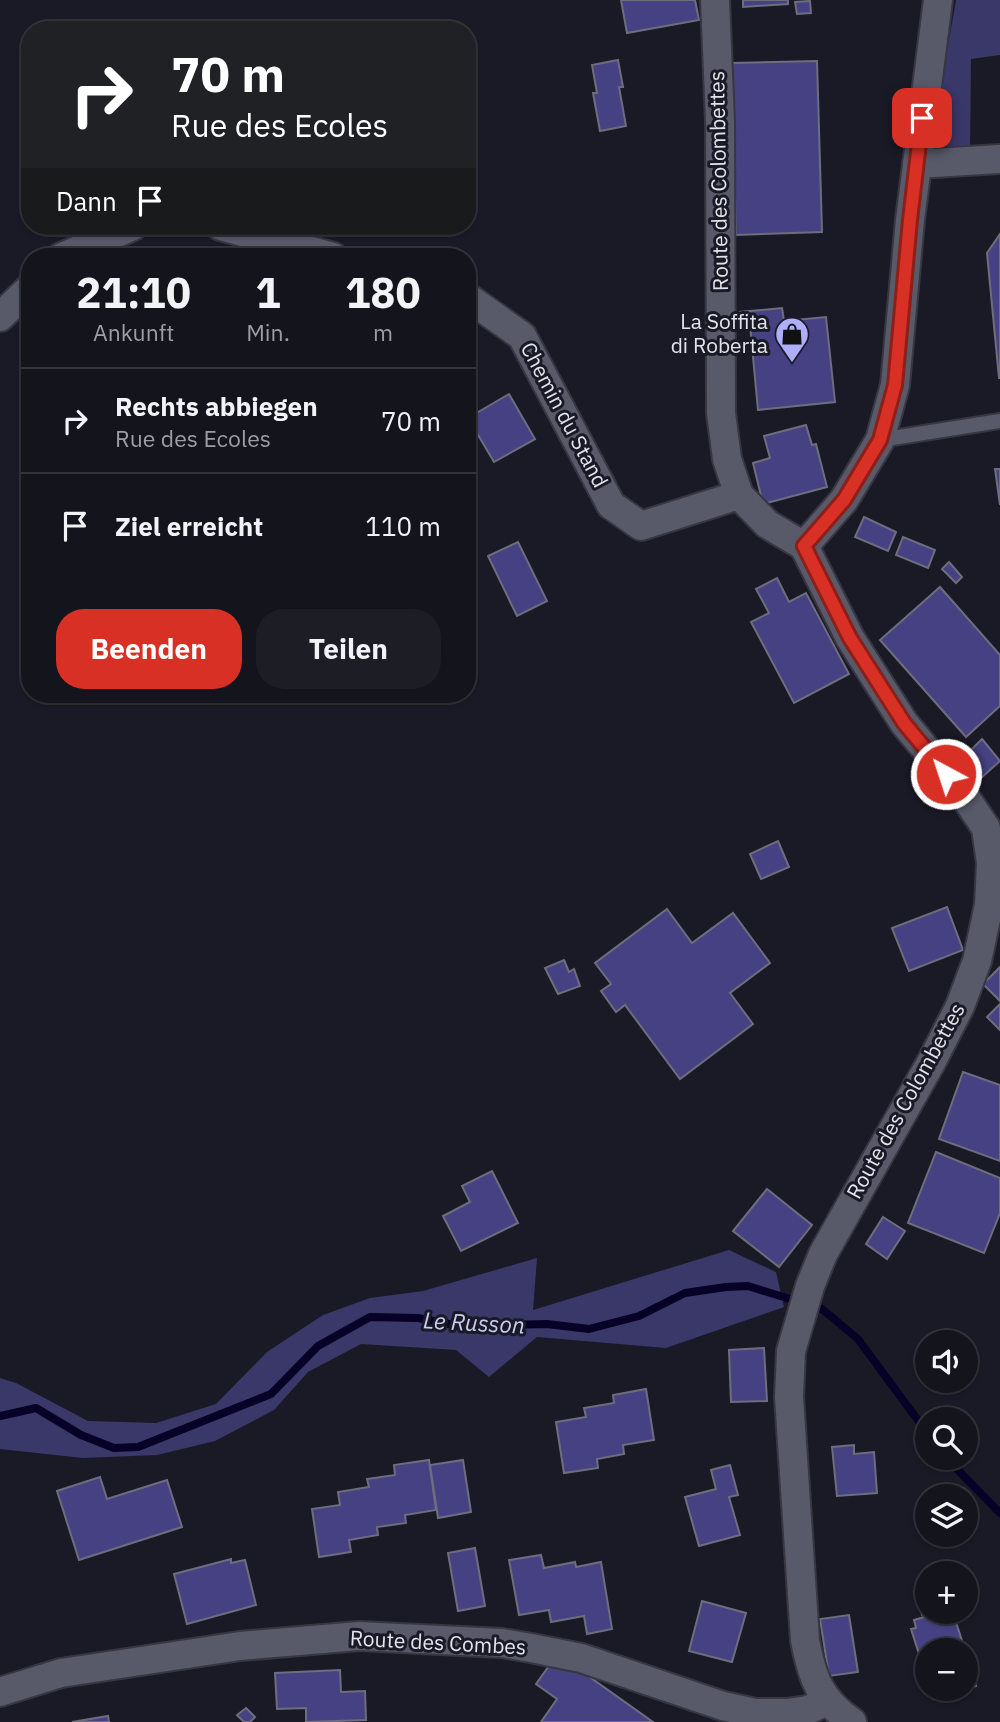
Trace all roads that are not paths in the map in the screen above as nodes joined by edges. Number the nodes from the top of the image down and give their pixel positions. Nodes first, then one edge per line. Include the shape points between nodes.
1 (715, 0) edge
2 (938, 0) edge
3 (1000, 159) edge
4 (917, 164) junction
5 (112, 235) edge
6 (254, 235) edge
7 (83, 248) edge
8 (300, 248) edge
9 (21, 297) edge
10 (476, 303) edge
11 (0, 317) edge
12 (1000, 421) edge
13 (880, 440) junction
14 (739, 495) junction
15 (804, 546) junction
16 (993, 828) edge
17 (0, 1692) edge
18 (827, 1701) junction
19 (852, 1722) edge

1 - 14 street, Route des Colombettes via 721,413 727,460
2 - 4 street
3 - 4 street
4 - 13 street via 895,385
5 - 7 street
6 - 8 street
9 - 11 street
10 - 14 street, Chemin du Stand via 522,335 611,505 641,526
12 - 13 lane
13 - 15 street via 844,500
14 - 15 street, Route des Colombettes via 767,524
15 - 16 street, Route des Colombettes via 850,638 904,723
16 - 18 street, Route des Colombettes via 989,905 977,961 960,1006 840,1222 810,1286 791,1352 789,1397 805,1640 814,1680
17 - 18 street, Route des Combes via 61,1673 240,1646 359,1636 531,1648 581,1658 755,1713 808,1710
18 - 19 street, Route des Colombettes

